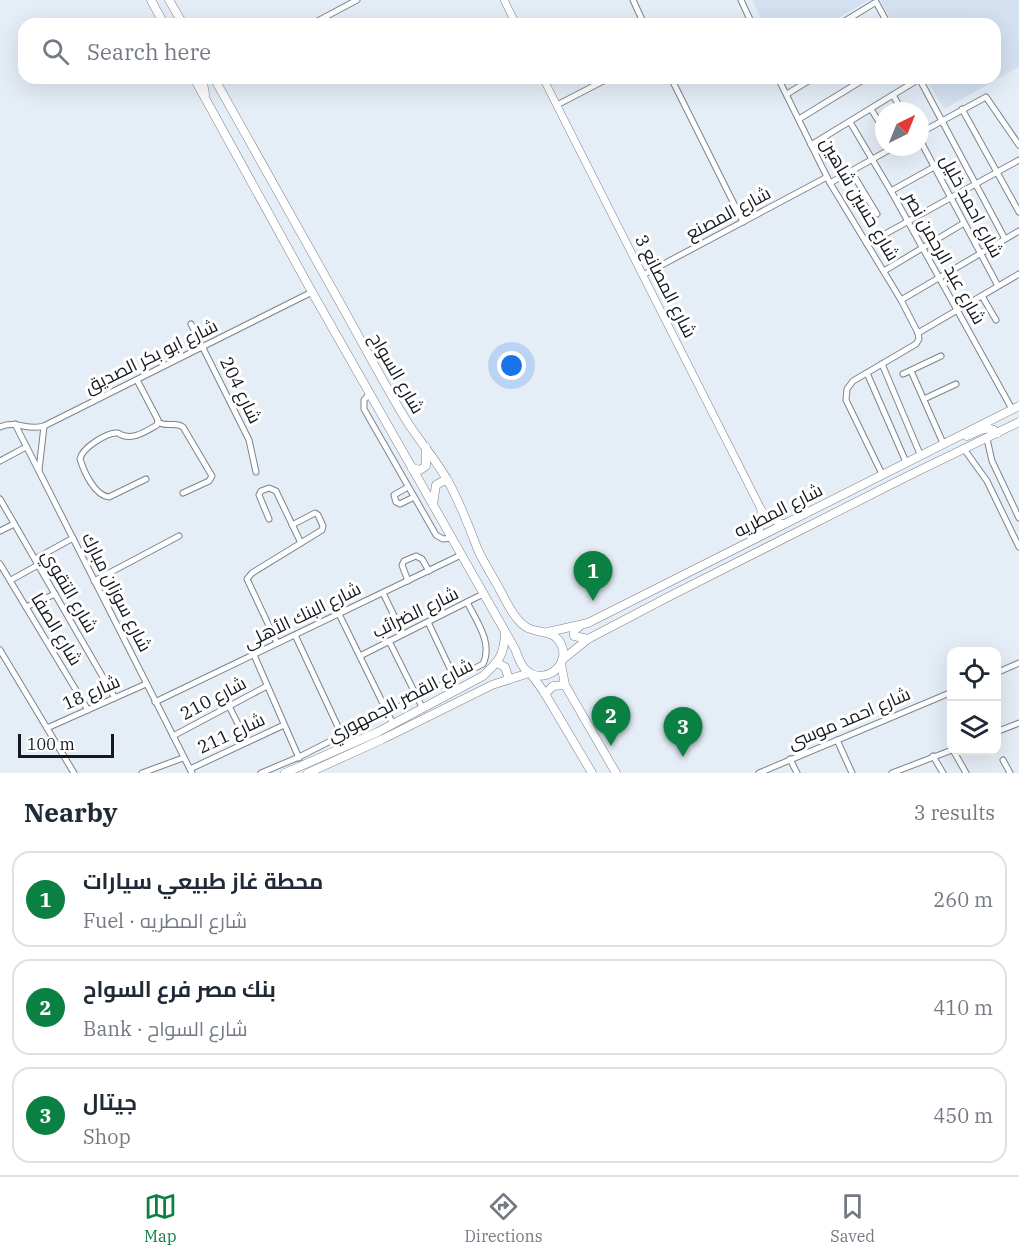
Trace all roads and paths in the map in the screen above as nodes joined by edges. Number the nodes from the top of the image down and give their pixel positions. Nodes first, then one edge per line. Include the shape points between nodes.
1 (151, 0) edge
2 (169, 0) edge
3 (357, 0) edge
4 (504, 0) edge
5 (633, 0) edge
6 (741, 0) edge
7 (161, 18) edge
8 (180, 18) edge
9 (323, 18) edge
10 (513, 18) edge
11 (641, 18) edge
12 (749, 18) edge
13 (850, 18) edge
14 (885, 18) edge
15 (197, 84) edge
16 (203, 84) edge
17 (217, 84) edge
18 (546, 84) edge
19 (597, 84) edge
20 (673, 84) edge
21 (781, 84) edge
22 (803, 84) edge
23 (856, 84) edge
24 (911, 84) edge
25 (922, 84) edge
26 (786, 94) junction
27 (893, 95) junction
28 (206, 99) junction
29 (897, 102) edge
30 (556, 105) junction
31 (871, 109) junction
32 (962, 109) junction
33 (875, 115) edge
34 (799, 119) junction
35 (942, 120) junction
36 (850, 122) junction
37 (929, 128) edge
38 (811, 145) junction
39 (1019, 145) edge
40 (878, 156) edge
41 (928, 156) edge
42 (872, 159) junction
43 (1019, 160) edge
44 (934, 167) junction
45 (851, 171) junction
46 (997, 172) junction
47 (828, 180) junction
48 (976, 184) junction
49 (891, 191) junction
50 (951, 197) junction
51 (1019, 212) edge
52 (877, 214) dead end
53 (908, 221) junction
54 (743, 222) junction
55 (964, 223) junction
56 (1019, 231) edge
57 (1005, 239) junction
58 (867, 244) junction
59 (922, 247) junction
60 (980, 253) junction
61 (884, 272) junction
62 (1019, 274) edge
63 (643, 275) junction
64 (939, 277) junction
65 (998, 286) junction
66 (312, 292) junction
67 (982, 296) junction
68 (901, 300) junction
69 (957, 310) junction
70 (996, 320) dead end
71 (191, 324) dead end
72 (918, 333) junction
73 (203, 348) junction
74 (942, 356) dead end
75 (882, 364) junction
76 (911, 371) junction
77 (867, 373) junction
78 (903, 374) dead end
79 (137, 380) junction
80 (956, 384) dead end
81 (369, 393) junction
82 (924, 399) junction
83 (1013, 409) edge
84 (158, 422) junction
85 (1018, 423) edge
86 (15, 424) junction
87 (44, 426) junction
88 (0, 427) edge
89 (960, 434) junction
90 (998, 434) junction
91 (987, 439) junction
92 (943, 443) junction
93 (27, 447) junction
94 (426, 447) junction
95 (964, 449) junction
96 (920, 454) junction
97 (0, 461) edge
98 (906, 462) junction
99 (412, 468) junction
100 (39, 472) junction
101 (256, 472) dead end
102 (882, 474) junction
103 (146, 479) dead end
104 (448, 481) junction
105 (408, 487) junction
106 (183, 493) dead end
107 (414, 497) junction
108 (0, 499) edge
109 (433, 505) junction
110 (761, 509) junction
111 (1019, 518) edge
112 (269, 519) dead end
113 (14, 524) junction
114 (784, 524) junction
115 (292, 525) junction
116 (0, 531) edge
117 (179, 536) dead end
118 (73, 538) junction
119 (452, 538) junction
120 (754, 539) junction
121 (301, 543) junction
122 (1019, 547) edge
123 (461, 555) junction
124 (35, 559) junction
125 (38, 565) junction
126 (1, 568) edge
127 (429, 571) junction
128 (11, 580) junction
129 (94, 581) junction
130 (408, 581) junction
131 (383, 593) junction
132 (55, 594) junction
133 (483, 594) junction
134 (468, 602) junction
135 (26, 607) junction
136 (339, 614) junction
137 (428, 622) junction
138 (584, 624) junction
139 (548, 632) junction
140 (506, 633) junction
141 (404, 634) junction
142 (295, 635) junction
143 (588, 639) junction
144 (389, 641) junction
145 (277, 643) junction
146 (0, 650) edge
147 (254, 655) junction
148 (360, 656) junction
149 (562, 662) junction
150 (497, 663) junction
151 (1019, 663) edge
152 (1001, 671) edge
153 (530, 673) junction
154 (508, 679) junction
155 (455, 680) junction
156 (146, 684) junction
157 (565, 685) junction
158 (267, 686) junction
159 (545, 694) junction
160 (947, 694) edge
161 (115, 698) junction
162 (417, 698) junction
163 (156, 702) junction
164 (229, 706) junction
165 (423, 709) junction
166 (88, 710) junction
167 (388, 713) junction
168 (1019, 723) edge
169 (393, 724) junction
170 (284, 725) junction
171 (47, 729) junction
172 (1001, 730) edge
173 (173, 736) junction
174 (342, 736) junction
175 (837, 740) junction
176 (247, 742) junction
177 (347, 746) junction
178 (947, 752) edge
179 (955, 755) edge
180 (933, 756) junction
181 (183, 758) junction
182 (790, 759) junction
183 (1004, 760) dead end
184 (301, 761) junction
185 (191, 771) edge
186 (74, 773) edge
187 (142, 773) edge
188 (261, 773) edge
189 (285, 773) edge
190 (308, 773) edge
191 (592, 773) edge
192 (616, 773) edge
193 (759, 773) edge
194 (797, 773) edge
195 (852, 773) edge
196 (891, 773) edge
197 (943, 773) edge
198 (966, 773) edge
199 (1010, 773) edge

1 - 7 main road
2 - 8 main road
3 - 9 street
4 - 10 street
5 - 11 street
6 - 12 street
13 - 14 street via 876,2
15 - 28 main road, شارع السواح
16 - 28 main road
17 - 94 main road, شارع السواح via 402,415
18 - 30 street, شارع المصانع 3
19 - 30 street
20 - 54 street
21 - 26 street, شارع حسين شاهين
22 - 26 street
23 - 34 street
24 - 27 street
25 - 35 street
26 - 34 street, شارع حسين شاهين
27 - 29 street
27 - 31 street
28 - 66 main road, شارع السواح
30 - 63 street, شارع المصانع 3
31 - 33 street
31 - 36 street
32 - 35 street
32 - 39 street via 986,97
32 - 46 street
34 - 38 street, شارع حسين شاهين
35 - 37 street
35 - 48 street
36 - 38 street
36 - 42 street, شارع عبد الرحمن نصر
38 - 47 street, شارع حسين شاهين
40 - 42 street, شارع المصنع
41 - 44 street, شارع احمد خليل
42 - 45 street, شارع المصنع
42 - 49 street, شارع عبد الرحمن نصر
43 - 46 street
44 - 49 street
44 - 50 street, شارع احمد خليل
45 - 47 street, شارع المصنع
45 - 52 street
46 - 48 street
46 - 51 street
47 - 54 street, شارع المصنع
47 - 58 street, شارع حسين شاهين
48 - 50 street
48 - 57 street
49 - 53 street, شارع عبد الرحمن نصر
50 - 53 street
50 - 55 street, شارع احمد خليل
53 - 58 street
53 - 59 street, شارع عبد الرحمن نصر
54 - 63 street, شارع المصنع
55 - 59 street
55 - 60 street, شارع احمد خليل
56 - 57 street
57 - 60 street
58 - 61 street, شارع حسين شاهين
59 - 61 street
59 - 64 street, شارع عبد الرحمن نصر
60 - 64 street
60 - 65 street, شارع احمد خليل
61 - 68 street, شارع حسين شاهين
62 - 65 street
63 - 110 street, شارع المصانع 3
64 - 68 street
64 - 69 street, شارع عبد الرحمن نصر
65 - 67 street
66 - 73 street, شارع ابو بكر الصديق
66 - 81 main road, شارع السواح
67 - 69 street
67 - 70 street
68 - 72 street, شارع حسين شاهين
69 - 72 street
69 - 83 street, شارع عبد الرحمن نصر
71 - 73 street, شارع 204
72 - 75 street via 916,344
73 - 79 street, شارع ابو بكر الصديق
73 - 101 street, شارع 204 via 249,440
74 - 76 street
75 - 77 street
75 - 96 street
76 - 78 street
76 - 82 street
77 - 98 street
77 - 102 street via 850,385 846,395
79 - 84 street
79 - 87 street, شارع ابو بكر الصديق
80 - 82 street
81 - 99 main road, شارع السواح
81 - 105 street via 364,409
82 - 92 street
83 - 85 main road via 1012,420
83 - 89 main road, شارع المطريه
84 - 103 street via 130,438 111,433 81,453 80,462 98,493 105,497
84 - 106 street via 183,427 212,476
85 - 90 main road, شارع المطريه
86 - 87 street
86 - 88 street
86 - 93 street, شارع سوزان مبارك
87 - 100 street
89 - 90 main road via 987,428
89 - 92 main road, شارع المطريه
90 - 91 main road, شارع المطريه
91 - 95 main road, شارع المطريه
91 - 111 street via 992,461
92 - 96 main road, شارع المطريه
93 - 97 street
93 - 100 street, شارع سوزان مبارك
94 - 99 main road via 426,466 420,470
94 - 104 main road, شارع السواح
95 - 122 street via 987,481
95 - 143 main road, شارع المطريه
96 - 98 main road, شارع المطريه
98 - 102 main road, شارع المطريه
99 - 109 main road, شارع السواح
100 - 118 street, شارع سوزان مبارك
102 - 114 main road, شارع المطريه
104 - 109 main road via 436,485
104 - 139 main road, شارع السواح via 483,560 517,618 530,629
105 - 107 street
105 - 107 street via 394,495 396,502
107 - 119 street via 436,535
108 - 113 street, شارع التقوي
109 - 119 main road, شارع السواح
110 - 114 street via 768,518
110 - 120 street
112 - 115 street via 259,495 268,488 276,491
113 - 116 street
113 - 124 street, شارع التقوي
114 - 120 main road, شارع المطريه
115 - 121 street
115 - 121 street via 315,513 323,524 321,530
117 - 129 street
118 - 124 street
118 - 129 street, شارع سوزان مبارك
119 - 123 main road, شارع السواح
120 - 138 main road, شارع المطريه
121 - 145 street via 252,573 247,582
123 - 127 street, شارع البنك الأهلى
123 - 133 main road, شارع السواح
124 - 125 street, شارع التقوي
125 - 128 street
125 - 132 street, شارع التقوي
126 - 128 street, شارع الصفا
127 - 130 street, شارع البنك الأهلى
127 - 130 street via 421,557 410,558 402,567
128 - 135 street, شارع الصفا
129 - 156 street, شارع سوزان مبارك
130 - 131 street, شارع البنك الأهلى
131 - 136 street, شارع البنك الأهلى
131 - 141 street
132 - 135 street
132 - 161 street, شارع التقوي
133 - 134 street, شارع الضرائب
133 - 140 main road, شارع السواح
134 - 137 street, شارع الضرائب
134 - 155 street via 487,645 487,655 483,664
135 - 166 street, شارع الصفا
136 - 142 street, شارع البنك الأهلى
136 - 148 street
137 - 141 street, شارع الضرائب
137 - 155 street
138 - 139 main road, شارع المطريه
138 - 143 main road via 574,634
139 - 149 main road via 561,643
140 - 150 main road, شارع القصر الجمهوري
140 - 153 main road, شارع السواح
141 - 144 street, شارع الضرائب
142 - 145 street, شارع البنك الأهلى
142 - 174 street
143 - 149 main road, شارع المطريه
144 - 148 street, شارع الضرائب
144 - 162 street
145 - 147 street, شارع البنك الأهلى
146 - 171 street
147 - 158 street
147 - 163 street, شارع البنك الأهلى
148 - 167 street
149 - 153 main road via 548,675
149 - 157 main road
150 - 154 main road via 505,667
150 - 165 main road, شارع القصر الجمهوري via 483,676
151 - 152 street
153 - 154 main road, شارع القصر الجمهوري
153 - 159 main road, شارع السواح
154 - 190 main road, شارع القصر الجمهوري
155 - 162 street
156 - 161 street, شارع 18
156 - 163 street, شارع سوزان مبارك
157 - 159 main road via 554,686
157 - 192 main road
158 - 164 street, شارع 210
158 - 170 street
159 - 191 main road, شارع السواح
160 - 175 street, شارع احمد موسى
161 - 166 street, شارع 18
162 - 165 street
162 - 167 street
163 - 173 street, شارع سوزان مبارك
164 - 173 street, شارع 210
164 - 176 street
165 - 169 main road, شارع القصر الجمهوري
166 - 171 street, شارع 18
167 - 169 street
167 - 174 street
168 - 172 street
169 - 177 main road, شارع القصر الجمهوري
170 - 176 street, شارع 211
170 - 184 street
171 - 186 street
173 - 181 street, شارع سوزان مبارك
174 - 177 street
174 - 184 street
175 - 182 street, شارع احمد موسى
175 - 195 street
176 - 185 street, شارع 211
177 - 184 main road, شارع القصر الجمهوري
178 - 180 street
179 - 198 street
180 - 196 street
180 - 197 street
181 - 185 street, شارع سوزان مبارك
181 - 187 street
182 - 193 street, شارع احمد موسى
182 - 194 street
183 - 199 street
184 - 188 street
184 - 189 main road, شارع القصر الجمهوري

